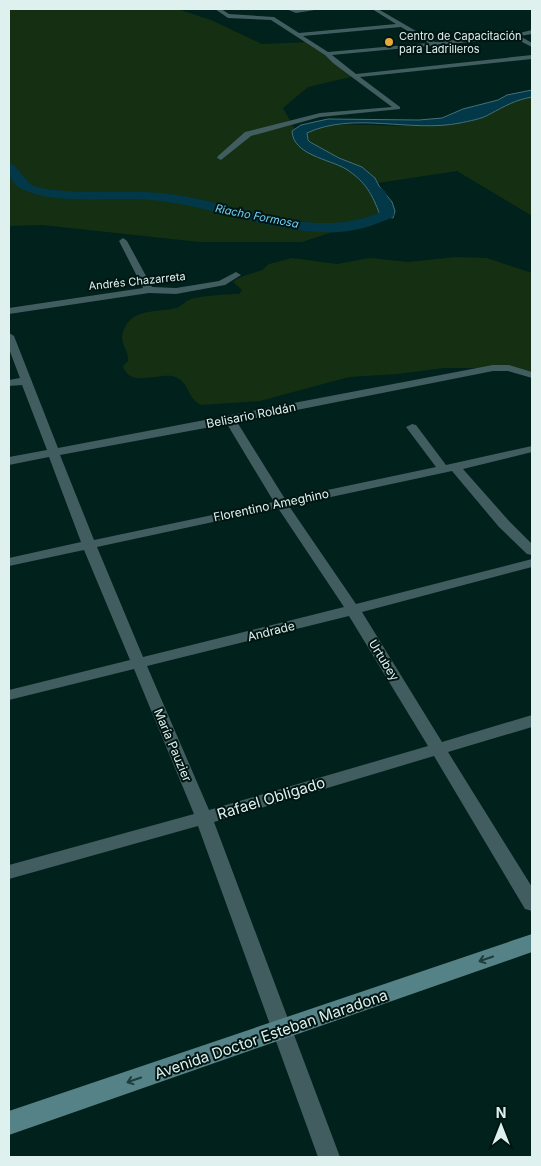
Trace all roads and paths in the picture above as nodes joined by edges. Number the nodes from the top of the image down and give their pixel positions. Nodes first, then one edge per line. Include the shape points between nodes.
1 (218, 9) edge
2 (289, 9) edge
3 (318, 9) edge
4 (375, 9) edge
5 (402, 25) junction
6 (532, 32) edge
7 (296, 35) junction
8 (515, 36) junction
9 (434, 44) junction
10 (532, 45) edge
11 (327, 54) junction
12 (532, 57) edge
13 (355, 76) junction
14 (221, 158) dead end
15 (123, 240) dead end
16 (236, 275) dead end
17 (150, 290) junction
18 (9, 311) edge
19 (9, 336) edge
20 (532, 374) edge
21 (25, 380) junction
22 (9, 383) edge
23 (230, 420) junction
24 (412, 427) dead end
25 (532, 449) edge
26 (52, 453) junction
27 (9, 461) edge
28 (449, 468) junction
29 (281, 503) junction
30 (89, 545) junction
31 (532, 550) edge
32 (9, 562) edge
33 (532, 563) edge
34 (353, 610) junction
35 (139, 664) junction
36 (9, 695) edge
37 (532, 721) edge
38 (437, 748) junction
39 (204, 818) junction
40 (9, 872) edge
41 (532, 903) edge
42 (532, 943) edge
43 (282, 1031) junction
44 (9, 1123) edge
45 (329, 1157) edge

1 - 7 street via 225,15 272,18
2 - 3 street
4 - 5 street
5 - 7 street
5 - 9 street
6 - 8 street
7 - 11 street
8 - 9 street
8 - 10 street
9 - 11 street
11 - 13 street
12 - 13 street
13 - 14 street via 398,108 320,115 248,134
15 - 17 street
16 - 17 street, Andrés Chazarreta via 222,283 176,291
17 - 18 street, Andrés Chazarreta
19 - 21 street, María Pauzier
20 - 23 street, Belisario Roldán via 493,368
21 - 22 street
21 - 26 street, María Pauzier
23 - 26 street, Belisario Roldán
23 - 29 street, Urtubey
24 - 28 street
25 - 28 street, Florentino Ameghino
26 - 27 street, Belisario Roldán
26 - 30 street, María Pauzier
28 - 29 street, Florentino Ameghino
28 - 31 street
29 - 30 street, Florentino Ameghino
29 - 34 street, Urtubey
30 - 32 street, Florentino Ameghino
30 - 35 street, María Pauzier
33 - 34 street, Andrade
34 - 35 street, Andrade
34 - 38 street, Urtubey
35 - 36 street, Andrade
35 - 39 street, María Pauzier
37 - 38 street, Rafael Obligado
38 - 39 street, Rafael Obligado
38 - 41 street, Urtubey
39 - 40 street, Rafael Obligado
39 - 43 street, María Pauzier
42 -> 43 main road, Avenida Doctor Esteban Maradona
43 -> 44 main road, Avenida Doctor Esteban Maradona
43 - 45 street, María Pauzier

